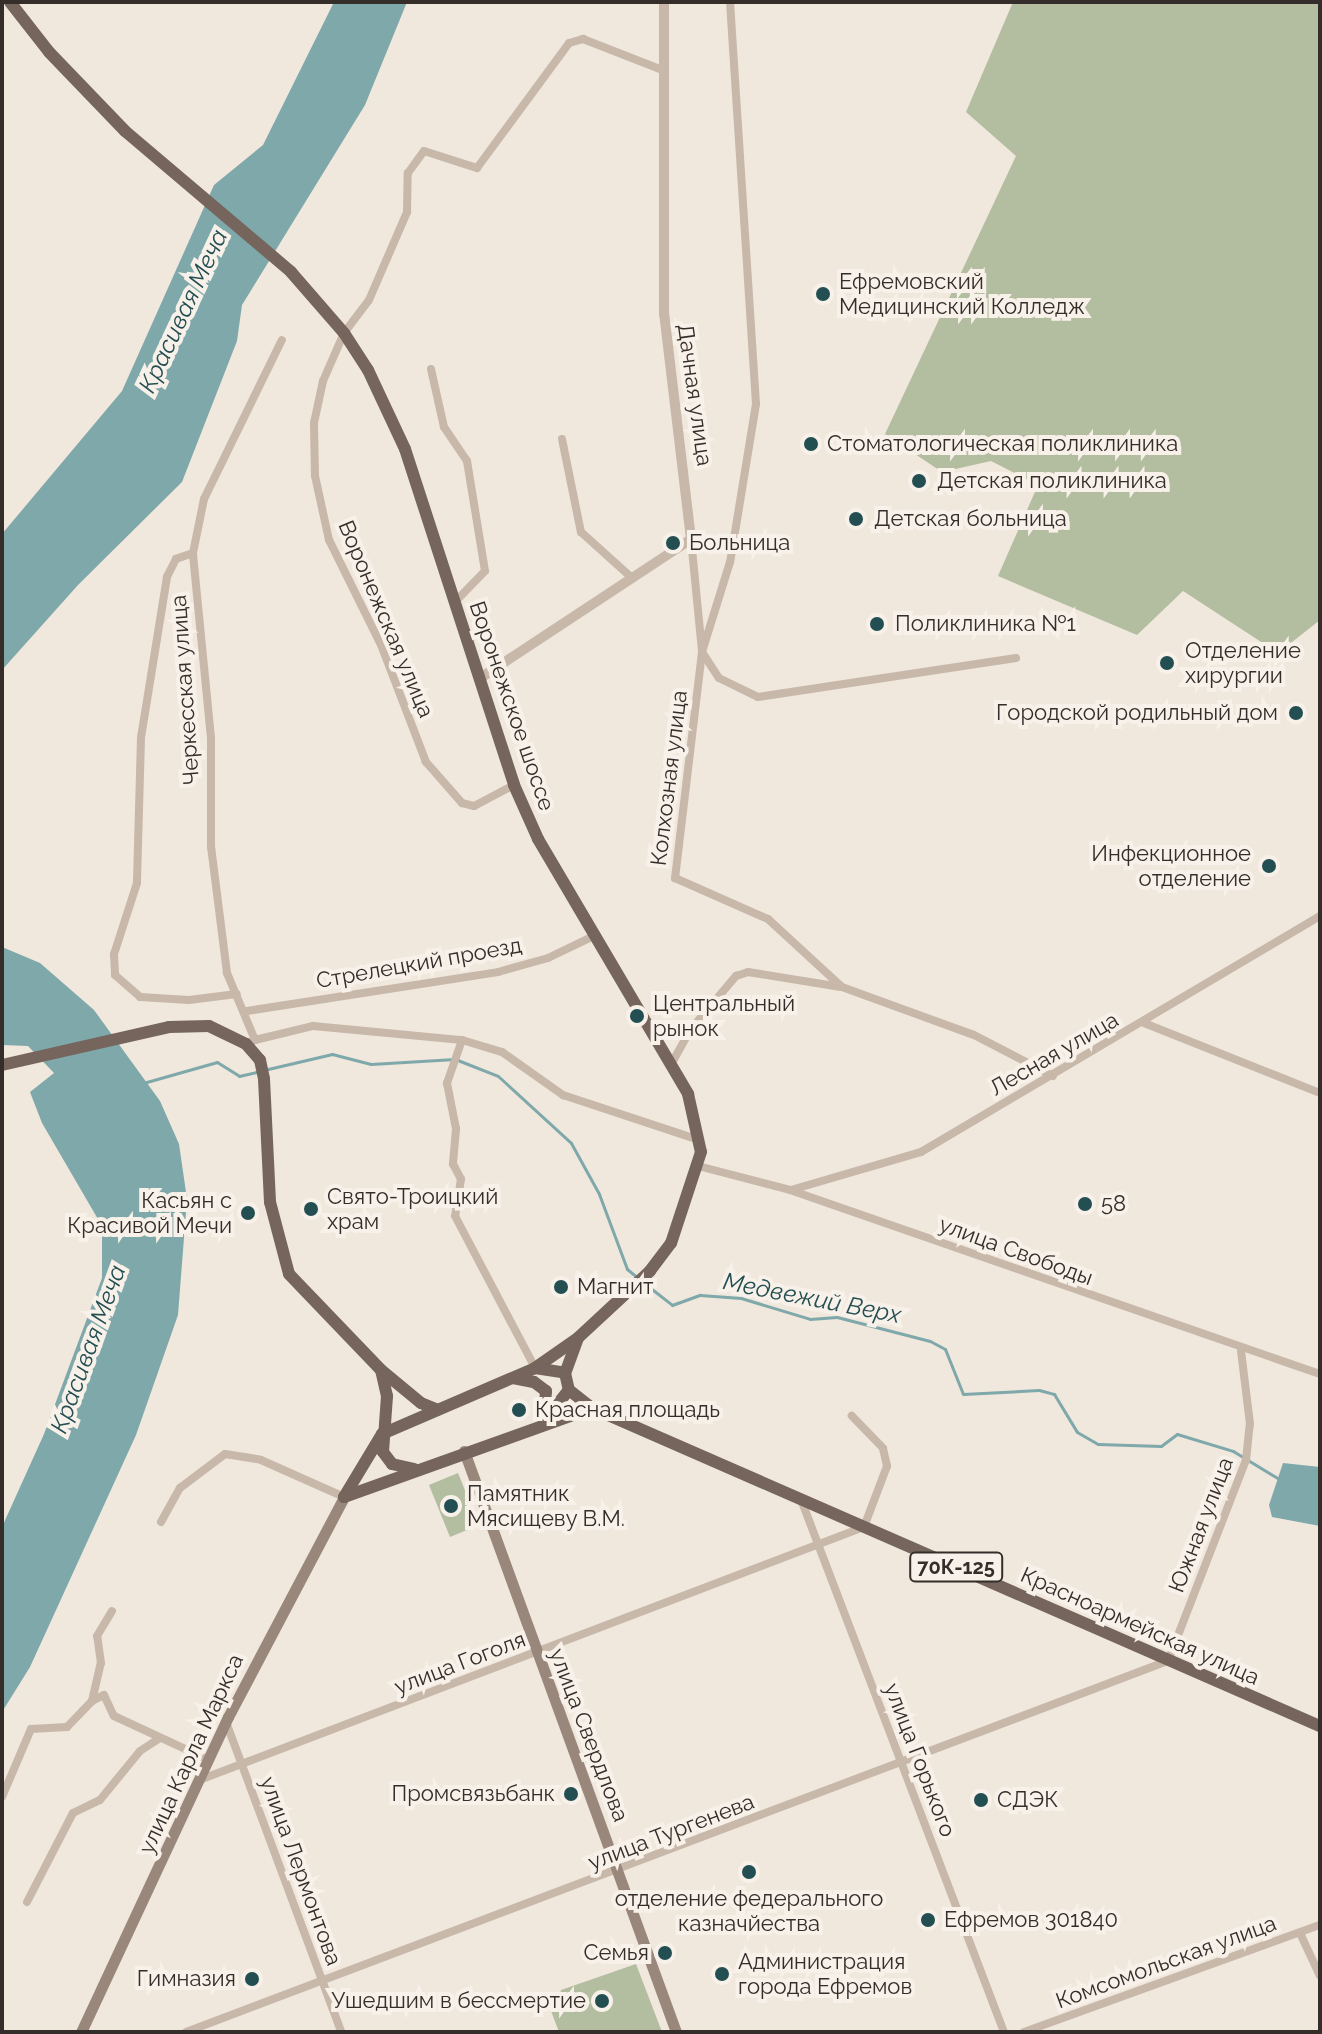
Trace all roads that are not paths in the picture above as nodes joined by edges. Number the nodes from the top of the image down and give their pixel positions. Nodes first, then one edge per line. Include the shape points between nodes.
1 (10, 2) edge
2 (664, 2) edge
3 (730, 2) edge
4 (665, 71) junction
5 (344, 333) junction
6 (282, 340) dead end
7 (431, 369) dead end
8 (562, 439) dead end
9 (691, 539) junction
10 (193, 553) junction
11 (632, 578) junction
12 (454, 603) junction
13 (702, 652) junction
14 (1016, 658) dead end
15 (479, 679) junction
16 (514, 785) junction
17 (1320, 916) edge
18 (594, 936) junction
19 (842, 987) junction
20 (237, 994) junction
21 (247, 1011) junction
22 (1144, 1023) junction
23 (462, 1040) junction
24 (251, 1042) junction
25 (673, 1061) junction
26 (2, 1065) edge
27 (1053, 1076) junction
28 (1320, 1093) edge
29 (699, 1140) junction
30 (698, 1166) junction
31 (790, 1190) junction
32 (579, 1337) junction
33 (1241, 1351) junction
34 (535, 1368) junction
35 (381, 1370) junction
36 (565, 1373) junction
37 (1320, 1374) edge
38 (513, 1378) junction
39 (569, 1390) junction
40 (592, 1408) junction
41 (438, 1410) junction
42 (852, 1416) dead end
43 (544, 1421) junction
44 (382, 1434) junction
45 (464, 1451) junction
46 (419, 1469) junction
47 (344, 1497) junction
48 (802, 1502) junction
49 (161, 1522) dead end
50 (864, 1527) junction
51 (819, 1545) junction
52 (112, 1611) dead end
53 (537, 1653) junction
54 (1168, 1661) junction
55 (92, 1701) junction
56 (226, 1722) junction
57 (1320, 1726) edge
58 (160, 1738) junction
59 (209, 1760) junction
60 (901, 1763) junction
61 (242, 1765) junction
62 (202, 1779) junction
63 (2, 1797) edge
64 (619, 1871) junction
65 (27, 1902) dead end
66 (1320, 1925) edge
67 (1300, 1933) junction
68 (1320, 1976) edge
69 (323, 1982) junction
70 (81, 2032) edge
71 (186, 2032) edge
72 (341, 2032) edge
73 (676, 2032) edge
74 (1004, 2032) edge
75 (1024, 2032) edge

1 - 5 main road, Воронежское шоссе via 49,52 125,131 291,272
2 - 4 street, Дачная улица
3 - 13 street via 756,404 730,562
4 - 5 street via 583,39 569,43 477,168 424,151 408,173 407,212 369,300
4 - 9 street, Дачная улица via 664,314
5 - 12 main road, Воронежское шоссе via 377,386 405,449
5 - 16 street, Воронежская улица via 323,381 314,423 315,476 329,540 381,645 426,762 448,792 474,806
6 - 10 street, Черкесская улица via 204,499
7 - 12 street via 444,427 467,461 485,571
8 - 11 street via 581,532
9 - 11 street
9 - 13 street, Колхозная улица
10 - 20 street, Черкесская улица via 211,738 211,847 227,973
10 - 20 street via 176,559 167,577 140,752 137,883 114,954 115,975 140,997 189,1000
11 - 15 street
12 - 15 main road, Воронежское шоссе
13 - 14 street via 719,678 758,697
13 - 19 street, Колхозная улица via 675,878 768,919
15 - 16 main road, Воронежское шоссе
16 - 18 main road, Воронежское шоссе
17 - 22 street, Лесная улица
18 - 21 street, Стрелецкий проезд via 548,958 498,972
18 - 25 main road, Воронежское шоссе
19 - 25 street via 748,972 736,976 691,1029
19 - 27 street, Колхозная улица via 974,1035
20 - 21 street, Черкесская улица
21 - 24 street, Черкесская улица
22 - 27 street, Лесная улица
22 - 28 street
23 - 24 street via 313,1026
23 - 29 street via 502,1052 563,1095
23 - 34 street via 447,1083 456,1129 453,1164 461,1179 455,1216
24 - 26 main road via 209,1026 140,1034
24 - 35 main road via 264,1079 270,1202 289,1274
25 - 29 main road, Воронежское шоссе
27 - 31 street, Лесная улица via 921,1152
29 - 30 main road, Воронежское шоссе
30 - 31 street, улица Свободы
30 - 32 main road, Воронежское шоссе via 671,1243 650,1271
31 - 33 street, улица Свободы
32 - 34 main road, Воронежское шоссе
32 - 36 main road
33 - 37 street, улица Свободы
33 - 54 street, Южная улица via 1250,1424 1246,1460
34 - 36 main road
34 - 38 main road
35 - 41 main road via 421,1403
35 - 44 main road via 387,1396
36 - 39 main road
38 - 41 main road
38 - 43 main road via 546,1391
39 - 40 main road
39 - 43 main road
40 - 43 main road
40 - 48 main road, Красноармейская улица / 70К-125
41 - 44 main road
42 - 50 street via 883,1448 887,1466
43 - 45 main road
44 - 46 main road via 383,1452 392,1464
44 - 47 main road
45 - 46 main road
45 - 53 main road, улица Свердлова
46 - 47 main road
47 - 49 street via 261,1460 225,1454 180,1488
47 - 56 main road, улица Карла Маркса
48 - 50 main road, Красноармейская улица / 70К-125
48 - 51 street, улица Горького
50 - 51 street, улица Гоголя
50 - 54 main road, Красноармейская улица / 70К-125
51 - 53 street, улица Гоголя
51 - 60 street, улица Горького
52 - 55 street via 97,1636 101,1663
53 - 61 street, улица Гоголя
53 - 64 main road, улица Свердлова
54 - 57 main road, Красноармейская улица / 70К-125
54 - 60 street, улица Тургенева
55 - 58 street via 104,1695 114,1716
55 - 63 street via 67,1727 31,1729
56 - 59 main road, улица Карла Маркса
56 - 61 street, улица Лермонтова
58 - 59 street
58 - 65 street via 140,1751 100,1800 73,1813
59 - 62 main road, улица Карла Маркса
60 - 64 street, улица Тургенева
60 - 74 street, улица Горького
61 - 62 street, улица Гоголя
61 - 69 street, улица Лермонтова
62 - 70 main road, улица Карла Маркса
64 - 69 street, улица Тургенева
64 - 73 main road, улица Свердлова
66 - 67 street, Комсомольская улица
67 - 68 street
67 - 75 street, Комсомольская улица
69 - 71 street, улица Тургенева
69 - 72 street, улица Лермонтова

